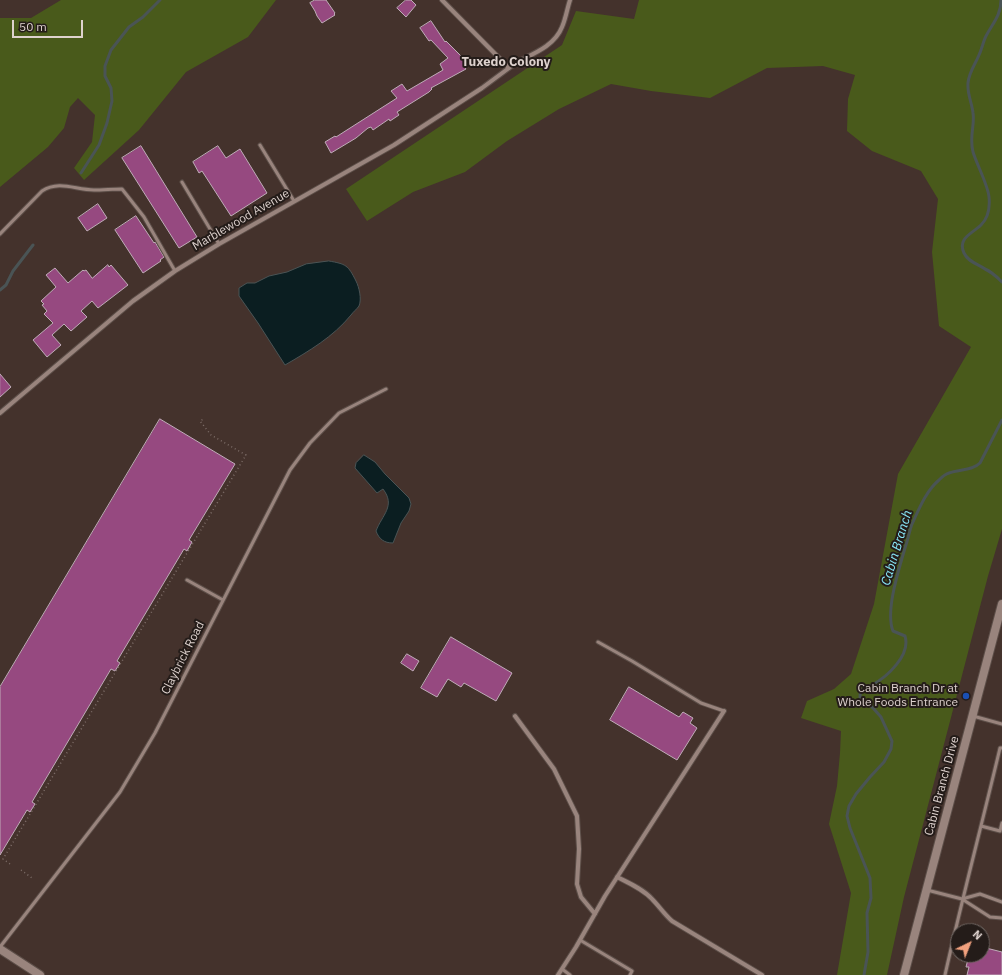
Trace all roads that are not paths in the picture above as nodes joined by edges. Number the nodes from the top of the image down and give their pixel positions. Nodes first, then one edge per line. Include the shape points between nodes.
1 (442, 0) edge
2 (570, 0) edge
3 (519, 61) dead end
4 (260, 145) dead end
5 (182, 182) dead end
6 (294, 201) junction
7 (0, 234) edge
8 (219, 244) junction
9 (175, 271) junction
10 (386, 389) dead end
11 (0, 413) edge
12 (187, 580) dead end
13 (223, 600) junction
14 (1002, 604) edge
15 (598, 642) dead end
16 (724, 711) joint
17 (515, 716) dead end
18 (973, 716) junction
19 (1002, 724) edge
20 (1002, 748) edge
21 (1002, 823) edge
22 (981, 826) junction
23 (617, 877) junction
24 (927, 890) junction
25 (962, 899) junction
26 (1002, 902) edge
27 (595, 914) junction
28 (1002, 918) edge
29 (580, 940) junction
30 (0, 948) edge
31 (562, 970) junction
32 (40, 975) edge
33 (558, 975) edge
34 (570, 975) edge
35 (630, 975) edge
36 (762, 975) edge
37 (904, 975) edge
38 (945, 975) edge

1 - 6 street, Marblewood Avenue via 511,66 482,88 394,144
2 - 3 street via 563,26 556,36 541,50
4 - 6 lane
5 - 8 lane
6 - 8 street, Marblewood Avenue
7 - 9 lane via 42,191 50,187 122,189 144,217
8 - 9 street, Marblewood Avenue
9 - 11 street, Marblewood Avenue via 133,301
10 - 13 lane, Claybrick Road via 339,413 310,443 290,470
12 - 13 lane
13 - 30 lane, Claybrick Road via 155,733 120,792
14 - 18 street, Cabin Branch Drive
15 - 16 lane via 701,703
16 - 23 street
17 - 27 street via 554,769 577,816 579,849 576,884 581,897
18 - 19 lane
18 - 24 street, Cabin Branch Drive
20 - 22 lane
21 - 22 lane via 1000,831
22 - 25 lane
23 - 27 street
23 - 36 street via 652,898 662,912 672,920
24 - 25 lane
24 - 37 street, Cabin Branch Drive
25 - 26 lane via 980,894
25 - 28 lane via 990,918
25 - 38 lane
27 - 29 street
29 - 31 street
29 - 35 lane via 632,971
30 - 32 street
31 - 33 street
31 - 34 lane

